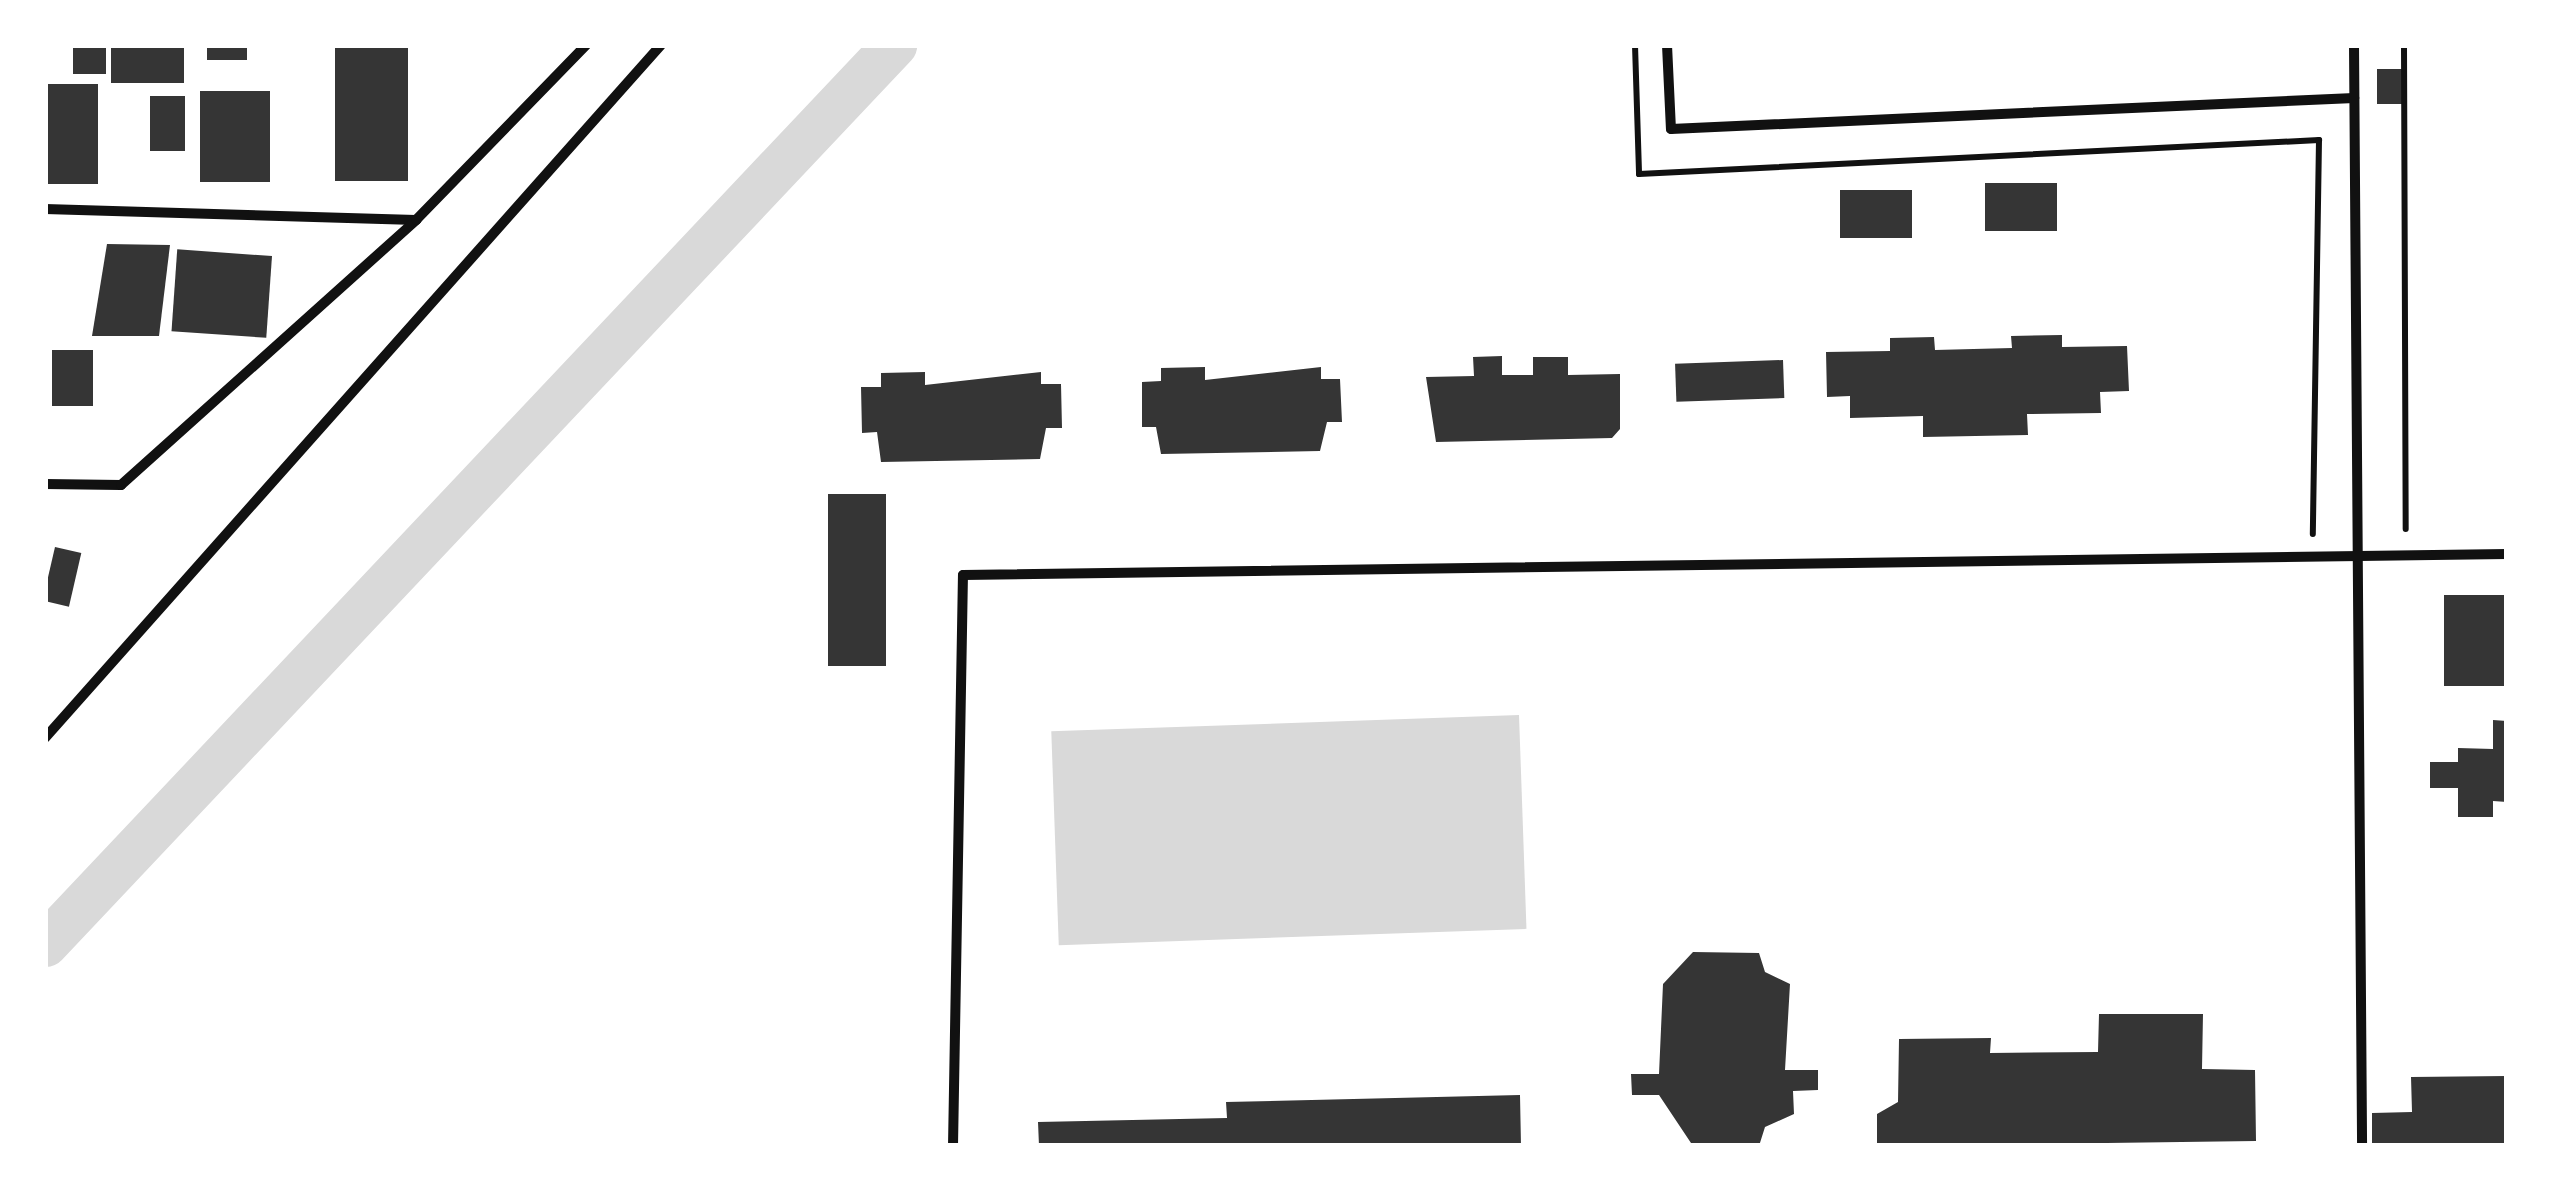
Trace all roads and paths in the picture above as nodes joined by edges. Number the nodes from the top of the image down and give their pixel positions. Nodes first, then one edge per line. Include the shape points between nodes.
1 (586, 45) edge
2 (661, 45) edge
3 (1635, 45) edge
4 (1667, 45) edge
5 (2354, 45) edge
6 (2404, 45) edge
7 (2354, 98) junction
8 (45, 210) edge
9 (416, 220) junction
10 (45, 484) edge
11 (2507, 554) edge
12 (2353, 556) junction
13 (2407, 556) junction
14 (2312, 557) junction
15 (45, 738) edge
16 (953, 1146) edge
17 (2362, 1146) edge

1 - 9 street
2 - 15 street
3 - 14 path via 1639,174 2320,140
4 - 7 street via 1671,130
5 - 7 street
6 - 13 path
7 - 12 street
8 - 9 street
9 - 10 street via 121,485
11 - 13 street
12 - 13 street
12 - 14 street
12 - 17 street
14 - 16 street via 962,576

